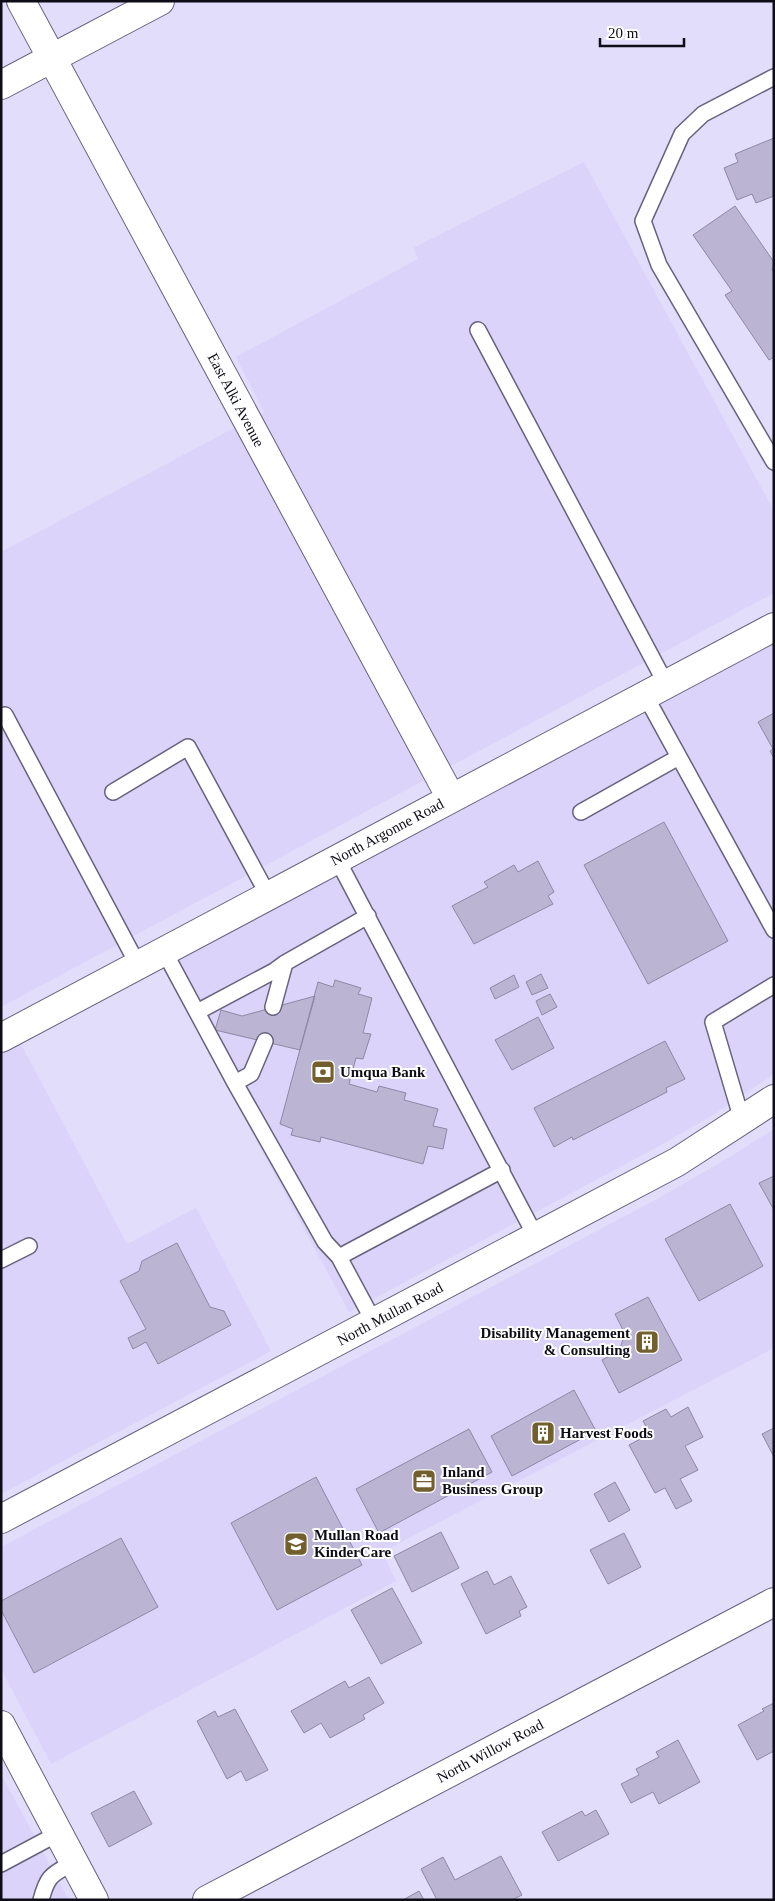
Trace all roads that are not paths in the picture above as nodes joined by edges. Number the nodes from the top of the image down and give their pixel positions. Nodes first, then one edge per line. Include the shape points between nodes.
1 (21, 1) edge
2 (160, 1) edge
3 (52, 59) junction
4 (774, 78) edge
5 (1, 85) edge
6 (478, 330) dead end
7 (774, 462) edge
8 (774, 626) edge
9 (655, 689) junction
10 (1, 717) edge
11 (679, 757) junction
12 (114, 792) dead end
13 (451, 798) junction
14 (581, 812) dead end
15 (337, 859) junction
16 (268, 895) junction
17 (368, 916) junction
18 (774, 930) edge
19 (164, 951) junction
20 (285, 963) junction
21 (138, 965) junction
22 (774, 985) edge
23 (273, 1007) dead end
24 (197, 1012) junction
25 (1, 1038) edge
26 (265, 1041) dead end
27 (235, 1083) junction
28 (774, 1099) edge
29 (742, 1120) junction
30 (502, 1170) junction
31 (536, 1237) junction
32 (29, 1246) dead end
33 (338, 1258) junction
34 (1, 1260) edge
35 (374, 1322) junction
36 (1, 1519) edge
37 (774, 1602) edge
38 (1, 1726) edge
39 (8, 1754) edge
40 (59, 1833) junction
41 (74, 1862) junction
42 (1, 1864) edge
43 (41, 1900) edge
44 (94, 1900) edge
45 (207, 1900) edge

1 - 3 street, East Alki Avenue
2 - 3 street
3 - 5 street
3 - 13 street, East Alki Avenue
4 - 7 lane via 703,114 682,134 643,222 659,265
6 - 9 lane
8 - 9 street, North Argonne Road
9 - 11 lane
9 - 13 street, North Argonne Road
10 - 21 lane via 5,715
11 - 14 lane
11 - 18 lane
12 - 16 lane via 188,747
13 - 15 street, North Argonne Road
15 - 16 street, North Argonne Road
15 - 17 lane
16 - 19 street, North Argonne Road
17 - 20 lane
17 - 30 lane
19 - 21 street, North Argonne Road
19 - 24 lane
20 - 23 lane
20 - 24 lane
21 - 25 street, North Argonne Road
22 - 29 lane via 713,1022
24 - 27 lane
26 - 27 lane via 251,1074
27 - 33 lane via 325,1242
28 - 29 street, North Mullan Road
29 - 31 street, North Mullan Road via 677,1162
30 - 31 lane
30 - 33 lane
31 - 35 street, North Mullan Road
32 - 34 lane
33 - 35 lane
35 - 36 street, North Mullan Road
37 - 45 street, North Willow Road
38 - 39 street
39 - 40 street
40 - 41 street
40 - 42 lane
41 - 43 lane via 52,1875 46,1882
41 - 44 street

